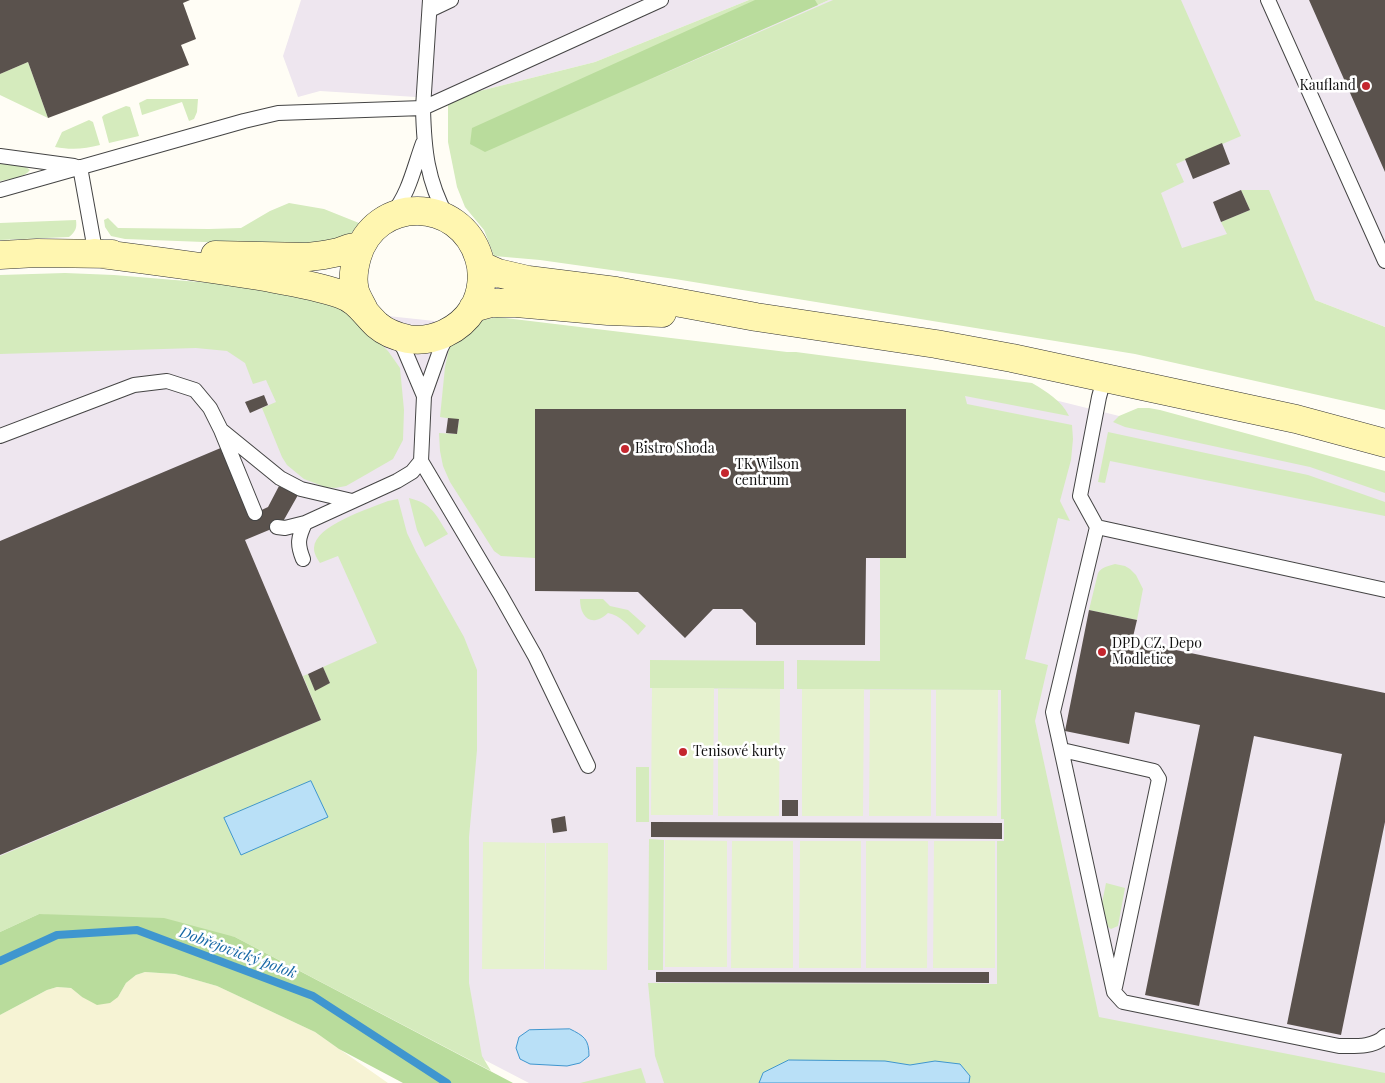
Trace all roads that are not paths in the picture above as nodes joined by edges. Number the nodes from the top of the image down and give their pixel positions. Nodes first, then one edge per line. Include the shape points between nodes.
1 (452, 0) edge
2 (661, 0) edge
3 (1268, 0) edge
4 (430, 5) edge
5 (423, 108) junction
6 (423, 142) junction
7 (0, 156) edge
8 (80, 167) junction
9 (0, 190) edge
10 (389, 218) junction
11 (448, 218) junction
12 (360, 246) junction
13 (94, 253) junction
14 (0, 255) edge
15 (1385, 261) edge
16 (482, 266) junction
17 (473, 308) junction
18 (365, 312) junction
19 (756, 318) junction
20 (450, 331) junction
21 (394, 335) junction
22 (1104, 379) junction
23 (424, 396) junction
24 (221, 430) junction
25 (0, 436) edge
26 (1385, 443) edge
27 (422, 461) junction
28 (352, 502) junction
29 (255, 513) dead end
30 (305, 523) junction
31 (277, 527) dead end
32 (1097, 527) junction
33 (303, 559) dead end
34 (1385, 590) edge
35 (1062, 750) junction
36 (588, 766) dead end
37 (1114, 992) junction
38 (1385, 1036) edge

1 - 4 lane
2 - 5 lane
3 - 15 lane
4 - 5 lane
5 - 6 lane
5 - 8 lane via 278,113
6 - 10 lane via 405,195
6 - 11 lane via 432,183
7 - 8 lane
8 - 9 lane
8 - 13 lane
10 - 11 main road via 408,211 428,211
10 - 12 main road via 372,230
11 - 16 main road via 464,230 476,246
12 - 13 main road via 308,257
12 - 18 main road via 354,268 355,291
13 - 14 main road
13 - 18 main road via 208,267 304,284 354,300
16 - 17 main road via 481,288
16 - 19 main road via 528,280 616,291
17 - 19 main road via 491,303 516,303
17 - 20 main road
18 - 21 main road via 378,326
19 - 22 main road via 936,344
20 - 21 main road via 423,339
20 - 23 lane
21 - 23 lane via 404,349
22 - 26 main road via 1296,420
22 - 32 lane via 1080,496
23 - 27 lane
24 - 25 lane via 210,408 195,390 167,381 134,386
24 - 28 lane via 280,478 301,489
24 - 29 lane
27 - 28 lane via 412,472
27 - 36 lane via 526,641
28 - 30 lane
30 - 31 lane
30 - 33 lane via 298,548
32 - 34 lane
32 - 35 lane via 1053,712
35 - 37 lane
35 - 37 lane via 1154,771 1159,779
37 - 38 lane via 1123,1002 1339,1046 1362,1046

